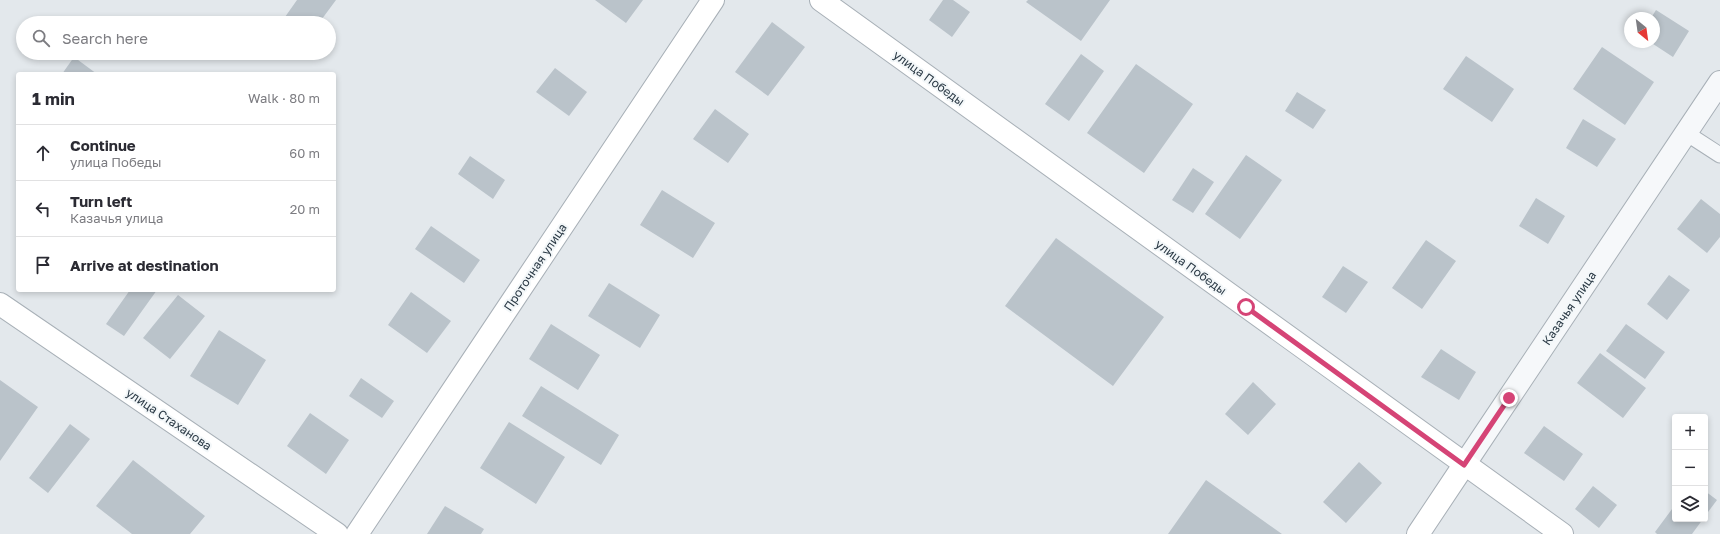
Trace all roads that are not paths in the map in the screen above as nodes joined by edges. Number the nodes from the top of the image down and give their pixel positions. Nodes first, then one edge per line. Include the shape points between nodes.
1 (713, 0) edge
2 (821, 0) edge
3 (1720, 82) edge
4 (1686, 133) junction
5 (1720, 155) edge
6 (0, 304) edge
7 (1464, 465) junction
8 (337, 534) edge
9 (357, 534) edge
10 (1418, 534) edge
11 (1562, 534) edge

1 - 9 street, Проточная улица
2 - 7 street, улица Победы
3 - 4 street, Казачья улица
4 - 5 lane
4 - 7 street, Казачья улица
6 - 8 street, улица Стаханова
7 - 10 street, Казачья улица
7 - 11 street, улица Победы

